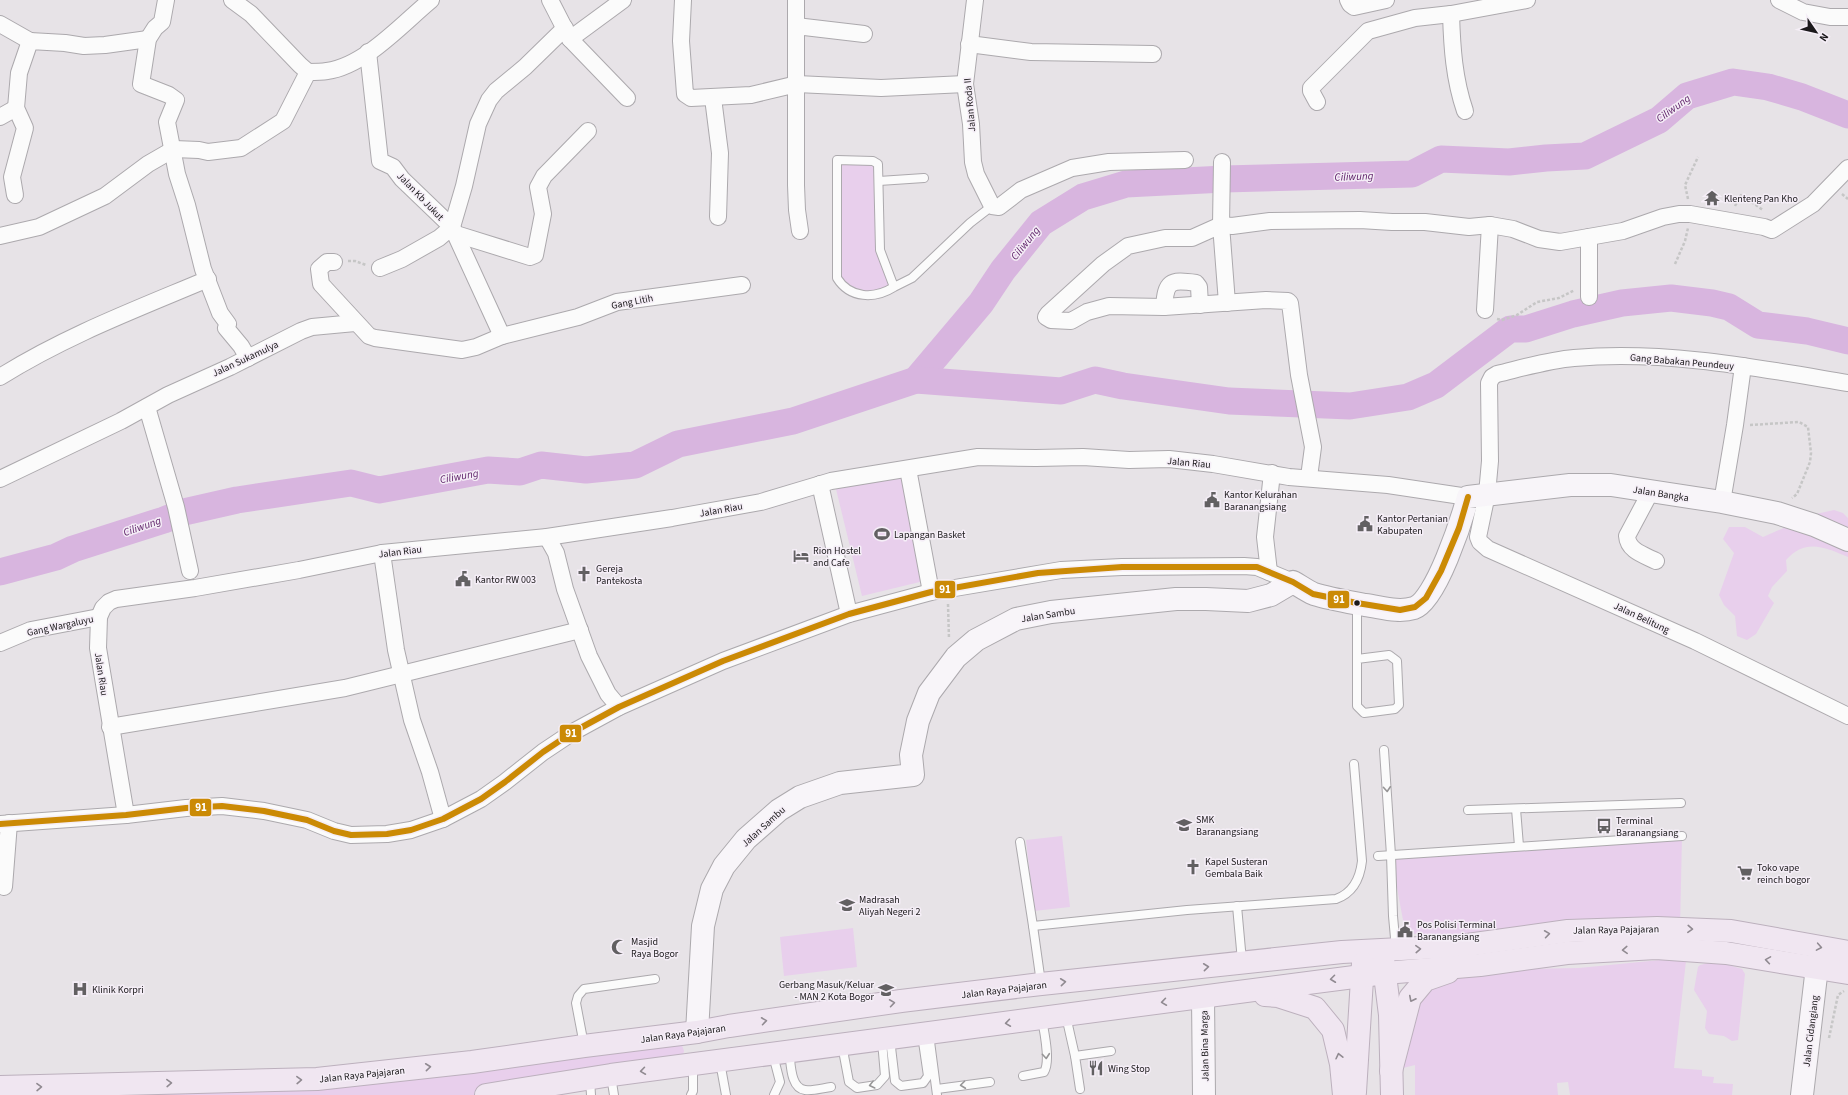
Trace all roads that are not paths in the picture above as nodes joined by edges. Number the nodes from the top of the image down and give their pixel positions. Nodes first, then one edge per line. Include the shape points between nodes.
1 (166, 0) edge
2 (232, 0) edge
3 (431, 0) edge
4 (550, 0) edge
5 (622, 0) edge
6 (683, 0) edge
7 (796, 0) edge
8 (975, 0) edge
9 (1348, 0) edge
10 (1386, 0) edge
11 (1527, 0) edge
12 (1779, 0) edge
13 (1452, 8) edge
14 (1848, 17) edge
15 (0, 24) edge
16 (796, 26) junction
17 (568, 34) junction
18 (864, 34) dead end
19 (148, 39) junction
20 (30, 41) junction
21 (969, 44) junction
22 (368, 52) junction
23 (1153, 54) dead end
24 (308, 72) junction
25 (797, 84) junction
26 (965, 84) junction
27 (627, 98) dead end
28 (713, 98) junction
29 (1317, 102) dead end
30 (16, 108) junction
31 (1464, 111) dead end
32 (0, 117) edge
33 (588, 131) dead end
34 (174, 150) junction
35 (1185, 160) dead end
36 (1222, 162) dead end
37 (1848, 168) edge
38 (924, 178) dead end
39 (879, 181) junction
40 (15, 195) dead end
41 (992, 206) junction
42 (718, 217) dead end
43 (1221, 226) junction
44 (1490, 226) junction
45 (454, 230) junction
46 (800, 231) dead end
47 (0, 236) edge
48 (1589, 237) junction
49 (334, 262) road end
50 (380, 268) road end
51 (208, 279) junction
52 (742, 285) dead end
53 (894, 287) junction
54 (1589, 298) road end
55 (1227, 303) junction
56 (1200, 305) junction
57 (1164, 307) junction
58 (1485, 310) road end
59 (355, 323) junction
60 (502, 336) junction
61 (248, 358) junction
62 (1743, 366) junction
63 (0, 377) edge
64 (1848, 383) edge
65 (147, 407) junction
66 (908, 469) junction
67 (1272, 473) junction
68 (1309, 477) junction
69 (0, 479) edge
70 (820, 484) junction
71 (1651, 492) junction
72 (1478, 495) junction
73 (1722, 502) junction
74 (546, 537) junction
75 (1848, 540) edge
76 (382, 553) junction
77 (1656, 561) dead end
78 (190, 571) dead end
79 (1269, 572) junction
80 (1293, 582) junction
81 (938, 590) junction
82 (1357, 603) junction
83 (849, 614) junction
84 (99, 617) junction
85 (580, 630) junction
86 (0, 643) edge
87 (1357, 659) junction
88 (402, 673) junction
89 (619, 707) junction
90 (1848, 716) edge
91 (110, 727) junction
92 (1384, 750) dead end
93 (1354, 764) dead end
94 (1681, 803) dead end
95 (1516, 809) junction
96 (1468, 810) dead end
97 (126, 815) junction
98 (444, 819) junction
99 (4, 824) edge
100 (1682, 836) dead end
101 (1020, 842) dead end
102 (1518, 846) junction
103 (1391, 855) junction
104 (1378, 856) dead end
105 (4, 887) dead end
106 (1237, 906) junction
107 (1033, 926) junction
108 (1657, 938) junction
109 (1381, 951) junction
110 (1848, 952) edge
111 (1242, 964) junction
112 (1480, 964) junction
113 (1818, 968) junction
114 (1385, 973) junction
115 (1848, 973) edge
116 (1362, 976) junction
117 (654, 979) dead end
118 (1041, 984) junction
119 (1231, 993) junction
120 (1203, 997) junction
121 (1066, 1015) junction
122 (1042, 1018) junction
123 (729, 1026) junction
124 (698, 1032) junction
125 (925, 1034) junction
126 (670, 1036) junction
127 (886, 1039) junction
128 (842, 1045) junction
129 (584, 1046) junction
130 (1111, 1051) dead end
131 (781, 1053) junction
132 (1075, 1056) junction
133 (730, 1059) junction
134 (693, 1064) junction
135 (670, 1067) junction
136 (1391, 1070) junction
137 (1023, 1076) dead end
138 (990, 1082) dead end
139 (613, 1085) edge
140 (0, 1087) edge
141 (590, 1087) edge
142 (831, 1087) dead end
143 (1080, 1089) dead end
144 (539, 1091) edge
145 (937, 1092) edge
146 (486, 1095) edge
147 (691, 1095) edge
148 (726, 1095) edge
149 (774, 1095) edge
150 (1204, 1095) edge
151 (1344, 1095) edge
152 (1355, 1095) edge
153 (1392, 1095) edge
154 (1802, 1095) edge

1 - 19 street via 162,22
2 - 24 street via 251,14
3 - 22 street
4 - 17 street
5 - 17 street
6 - 28 street via 681,40 685,94 691,98
7 - 16 street
8 - 21 street, Jalan Roda II
9 - 10 street via 1354,7
11 - 13 street
12 - 14 street via 1809,14
13 - 29 street via 1365,32 1311,88
13 - 31 street via 1452,54 1457,89
15 - 20 street
16 - 18 street
16 - 25 street
17 - 27 street
17 - 45 street via 496,91 489,100 478,124
19 - 20 street via 84,46
19 - 34 street via 141,84 176,100 167,122
20 - 30 street via 18,73
21 - 23 street via 1031,52
21 - 26 street, Jalan Roda II
22 - 24 street via 348,65 328,71
22 - 45 street, Jalan Kb Jukut via 380,161 393,167
24 - 34 street via 283,121 241,148 208,152
25 - 26 street via 881,88
25 - 28 street via 752,95
25 - 46 street via 796,185
26 - 41 street, Jalan Roda II via 975,168
28 - 42 street via 720,153
30 - 32 street
30 - 40 street via 25,128 12,177
33 - 45 street via 544,176 538,187 543,214 535,255 530,257
34 - 47 street via 148,164 105,196 40,226
34 - 51 street via 177,174
35 - 41 street via 1109,162 1072,168 1021,190 999,207
36 - 43 street
37 - 48 street via 1810,206 1772,230 1679,214
38 - 39 lane
39 - 53 lane via 880,250
39 - 53 lane via 876,162 837,160 836,272 843,287 852,293 866,295 888,292
41 - 53 lane via 970,223 912,278
43 - 44 street via 1360,220
43 - 55 street
43 - 57 street via 1192,238 1165,238 1120,250 1046,317 1051,320 1071,320 1109,306
44 - 48 street via 1514,229 1539,239 1560,242
44 - 58 street
45 - 50 street via 402,259
45 - 60 street, Jalan Kb Jukut
48 - 54 street
49 - 59 street via 327,262 319,269 321,284
51 - 61 street via 220,313 228,324 226,328
51 - 63 street via 71,338 33,356
52 - 60 street, Gang Litih via 617,302 578,317
55 - 56 street
55 - 68 street via 1276,300 1290,303 1299,375 1313,448
56 - 57 street
56 - 57 street via 1196,283 1172,282 1165,291
59 - 60 street via 374,338 453,350 476,346
59 - 61 street, Jalan Sukamulya via 312,327
61 - 65 street, Jalan Sukamulya
62 - 64 street, Gang Babakan Peundeuy
62 - 72 street, Gang Babakan Peundeuy via 1628,356 1573,358 1497,374 1489,383 1490,461
62 - 73 street
65 - 69 street, Jalan Sukamulya
65 - 78 street
66 - 67 street, Jalan Riau via 978,457 1083,457 1169,459
66 - 70 street, Jalan Riau
66 - 81 street
67 - 68 street, Jalan Riau via 1289,477
67 - 79 street via 1265,537
68 - 72 street, Jalan Riau
70 - 74 street, Jalan Riau via 761,502
70 - 83 street
71 - 72 street, Jalan Bangka via 1611,485 1570,485
71 - 73 street, Jalan Bangka
71 - 77 street via 1627,536 1632,549
72 - 82 street via 1426,598 1415,607 1400,610
72 - 90 street, Jalan Belitung via 1478,537 1488,549 1695,641
73 - 75 street, Jalan Bangka via 1777,513
74 - 76 street, Jalan Riau
74 - 85 street via 556,553 565,589
76 - 84 street, Jalan Riau via 292,572 116,598 103,608
76 - 88 street via 396,650
79 - 80 street
79 - 81 street via 1257,567 1244,566 1086,568 1038,573
80 - 82 street via 1313,594
80 - 124 street, Jalan Sambu via 1271,595 1248,602 1176,600 1051,612 1016,619 976,640 956,657 929,693 911,755 913,775 840,783 800,797 779,810 746,839 724,866 712,889 703,926
81 - 83 street
82 - 87 lane
83 - 89 street via 723,661
84 - 86 street, Gang Wargaluyu via 31,630
84 - 91 street, Jalan Riau via 98,648
85 - 88 street
85 - 89 street via 598,676
87 - 87 lane via 1389,655 1397,661 1399,705 1396,709 1364,714 1359,710
88 - 91 street via 345,688
88 - 98 street via 412,720
89 - 98 street via 573,732 481,799
91 - 97 street, Jalan Riau
92 -> 103 lane
93 - 106 lane via 1362,861 1361,872 1353,887 1336,899
94 - 95 lane
95 - 96 lane
95 - 102 lane
97 - 98 street via 222,806 307,820 351,835 411,830
97 - 99 street
99 - 105 street
100 - 102 lane
101 - 107 lane
102 - 103 lane
103 - 104 lane
103 - 109 lane via 1393,916
106 - 107 lane
106 - 111 lane
107 - 118 lane
109 -> 108 highway, Jalan Raya Pajajaran via 1460,946 1568,931
108 -> 110 highway, Jalan Raya Pajajaran via 1731,931
108 -> 112 highway, Jalan Raya Pajajaran
113 -> 108 highway, Jalan Raya Pajajaran via 1726,953
109 - 111 highway, Jalan Raya Pajajaran via 1342,952
109 - 114 highway
109 - 116 highway
118 -> 111 highway, Jalan Raya Pajajaran
112 - 114 highway, Jalan Raya Pajajaran
112 -> 136 highway via 1425,980 1410,998
113 - 115 highway, Jalan Raya Pajajaran
113 - 154 street, Jalan Cidangiang
114 - 116 highway, Jalan Raya Pajajaran
114 - 136 highway via 1390,1015
116 -> 119 highway, Jalan Raya Pajajaran
116 - 152 highway
117 - 129 lane via 584,989 576,1003
123 -> 118 highway, Jalan Raya Pajajaran
119 - 120 highway, Jalan Raya Pajajaran
151 -> 119 highway via 1341,1064 1333,1030 1314,1008 1278,996
120 -> 121 highway, Jalan Raya Pajajaran
120 - 150 street, Jalan Bina Marga
121 - 122 highway, Jalan Raya Pajajaran
121 - 132 lane
122 -> 125 highway, Jalan Raya Pajajaran
122 -> 137 lane via 1047,1068 1044,1072
123 - 124 highway, Jalan Raya Pajajaran
123 - 133 highway via 720,1036
124 - 126 highway, Jalan Raya Pajajaran
125 - 127 highway, Jalan Raya Pajajaran
125 - 127 lane via 928,1076 923,1083 901,1086 895,1082
125 - 145 lane
126 - 129 highway, Jalan Raya Pajajaran
126 - 135 highway via 680,1040 684,1051 681,1061
127 - 128 highway, Jalan Raya Pajajaran
127 -> 128 lane via 884,1076 877,1085 858,1088 848,1082
128 - 131 highway, Jalan Raya Pajajaran
140 -> 129 highway, Jalan Raya Pajajaran via 317,1079 472,1062
130 - 132 lane
131 - 133 highway, Jalan Raya Pajajaran
131 - 142 lane via 798,1087 806,1090
131 - 149 lane via 780,1082
132 - 143 lane
133 - 134 highway, Jalan Raya Pajajaran
133 - 148 lane
134 - 135 highway, Jalan Raya Pajajaran
134 - 147 lane
135 -> 139 highway, Jalan Raya Pajajaran
136 - 153 highway
138 -> 145 lane
139 - 141 highway, Jalan Raya Pajajaran
141 - 144 highway, Jalan Raya Pajajaran
144 - 146 highway, Jalan Raya Pajajaran

